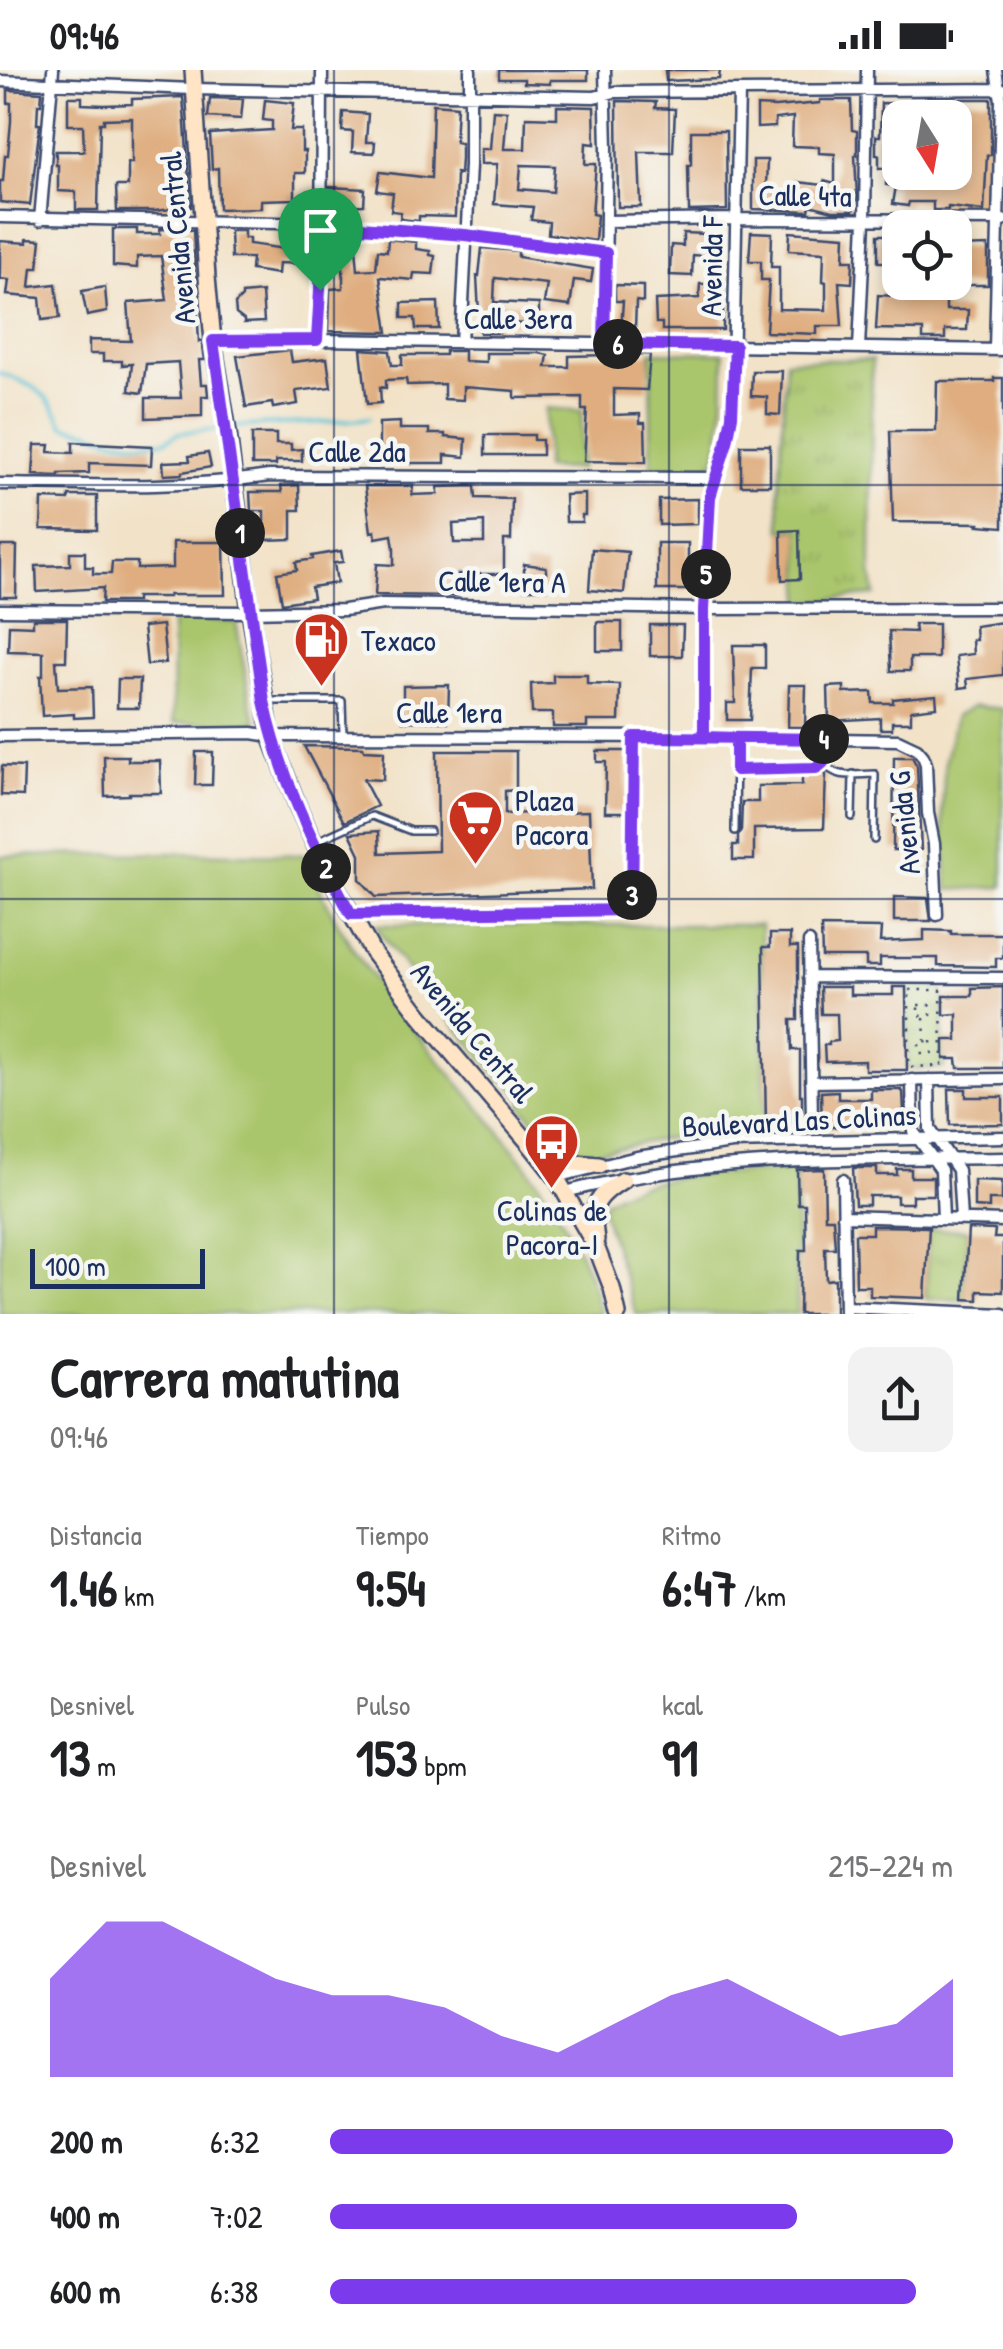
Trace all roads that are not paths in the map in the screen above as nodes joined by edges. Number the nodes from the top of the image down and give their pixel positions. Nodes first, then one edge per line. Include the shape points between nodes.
1 (193, 70) edge
2 (322, 70) edge
3 (470, 70) edge
4 (605, 70) edge
5 (867, 70) edge
6 (996, 70) edge
7 (52, 76) edge
8 (0, 80) edge
9 (193, 89) junction
10 (1001, 89) edge
11 (322, 90) junction
12 (868, 91) junction
13 (739, 92) junction
14 (470, 94) junction
15 (605, 95) junction
16 (0, 218) edge
17 (736, 219) junction
18 (40, 220) junction
19 (202, 220) junction
20 (1000, 220) edge
21 (606, 221) junction
22 (865, 221) junction
23 (321, 224) junction
24 (465, 235) junction
25 (606, 253) junction
26 (317, 340) junction
27 (213, 341) junction
28 (460, 343) junction
29 (604, 344) junction
30 (735, 346) junction
31 (859, 348) junction
32 (999, 350) edge
33 (715, 478) junction
34 (234, 481) junction
35 (0, 484) edge
36 (1003, 608) edge
37 (0, 610) edge
38 (704, 610) junction
39 (250, 612) junction
40 (264, 701) junction
41 (0, 736) edge
42 (272, 736) junction
43 (343, 736) junction
44 (634, 737) junction
45 (704, 737) junction
46 (736, 738) junction
47 (830, 739) junction
48 (898, 740) joint
49 (825, 763) junction
50 (736, 770) junction
51 (853, 774) junction
52 (852, 817) dead end
53 (430, 831) dead end
54 (735, 831) dead end
55 (874, 840) dead end
56 (314, 842) junction
57 (351, 914) junction
58 (937, 915) dead end
59 (809, 942) dead end
60 (810, 977) junction
61 (1003, 978) edge
62 (1003, 1078) edge
63 (912, 1080) junction
64 (928, 1080) junction
65 (811, 1082) junction
66 (812, 1121) dead end
67 (1003, 1137) edge
68 (918, 1138) junction
69 (937, 1138) junction
70 (530, 1142) junction
71 (732, 1143) junction
72 (950, 1158) junction
73 (1003, 1158) edge
74 (933, 1159) junction
75 (734, 1164) junction
76 (599, 1165) junction
77 (623, 1180) junction
78 (843, 1180) dead end
79 (560, 1185) junction
80 (844, 1216) junction
81 (943, 1219) junction
82 (961, 1219) junction
83 (1003, 1220) edge
84 (596, 1249) junction
85 (845, 1311) edge
86 (618, 1314) edge
87 (1003, 1314) edge

1 - 9 street, Avenida Central
2 - 11 street
3 - 14 street
4 - 15 street
5 - 12 street
6 - 10 street
7 - 8 street
7 - 9 street
7 - 18 street
9 - 11 street
9 - 19 street, Avenida Central
10 - 12 street
10 - 20 street
11 - 14 street
11 - 23 street
12 - 13 street
12 - 22 street
13 - 15 street
13 - 17 street, Avenida F
14 - 15 street
14 - 24 street
15 - 21 street
16 - 18 street
17 - 21 street, Calle 4ta
17 - 22 street, Calle 4ta
17 - 30 street, Avenida F
18 - 19 street
19 - 23 street
19 - 27 street, Avenida Central
20 - 22 street, Calle 4ta
20 - 32 street
21 - 25 street
22 - 31 street
23 - 24 street
23 - 26 street
24 - 25 street
24 - 28 street
25 - 29 street
26 - 27 street, Calle 3era
26 - 28 street, Calle 3era
27 - 34 street, Avenida Central
28 - 29 street, Calle 3era
29 - 30 street, Calle 3era
30 - 31 street, Calle 3era
30 - 33 street, Avenida F via 732,416
31 - 32 street, Calle 3era
33 - 34 street, Calle 2da
33 - 38 street, Avenida F
34 - 35 street, Calle 2da
34 - 39 street, Avenida Central
36 - 38 street, Calle 1era A
37 - 39 street, Calle 1era A
38 - 39 street, Calle 1era A via 383,604
38 - 45 street, Avenida F
39 - 40 street, Avenida Central
40 - 42 street, Avenida Central
40 - 43 lane via 342,701
41 - 42 street, Calle 1era
42 - 43 street, Calle 1era
42 - 56 street, Avenida Central
43 - 44 street, Calle 1era
44 - 45 street, Calle 1era
44 - 57 lane via 632,910
45 - 46 street, Calle 1era
46 - 47 street, Calle 1era
46 - 50 lane
47 - 48 street, Calle 1era
47 - 49 lane
48 - 58 street, Avenida G via 926,764
49 - 50 lane
49 - 51 lane via 836,774
50 - 54 lane
51 - 52 lane
51 - 55 lane via 875,774
53 - 56 lane via 372,816
56 - 57 street, Avenida Central
57 - 70 street, Avenida Central via 420,1014
59 - 60 street
60 - 61 street via 924,984
60 - 65 street
62 - 64 street
63 - 64 street
63 - 65 street
63 - 68 street via 912,1131
64 - 69 street via 930,1128
65 - 66 street
67 - 69 street, Boulevard Las Colinas
68 - 69 street, Boulevard Las Colinas
68 - 71 street, Boulevard Las Colinas
68 - 74 street
69 - 72 street
70 - 76 street via 563,1162
70 - 79 street, Avenida Central
71 - 75 street
71 - 76 street, Boulevard Las Colinas
72 - 73 street, Boulevard Las Colinas
72 - 74 street, Boulevard Las Colinas
72 - 82 street via 958,1170
74 - 75 street, Boulevard Las Colinas
74 - 81 street via 940,1170
75 - 77 street, Boulevard Las Colinas
76 - 79 street, Boulevard Las Colinas
77 - 79 street, Boulevard Las Colinas
77 - 84 street via 597,1200
78 - 80 street
79 - 84 street, Avenida Central
80 - 81 street
80 - 85 street
81 - 82 street
82 - 83 street
84 - 86 street, Avenida Central
85 - 87 street

